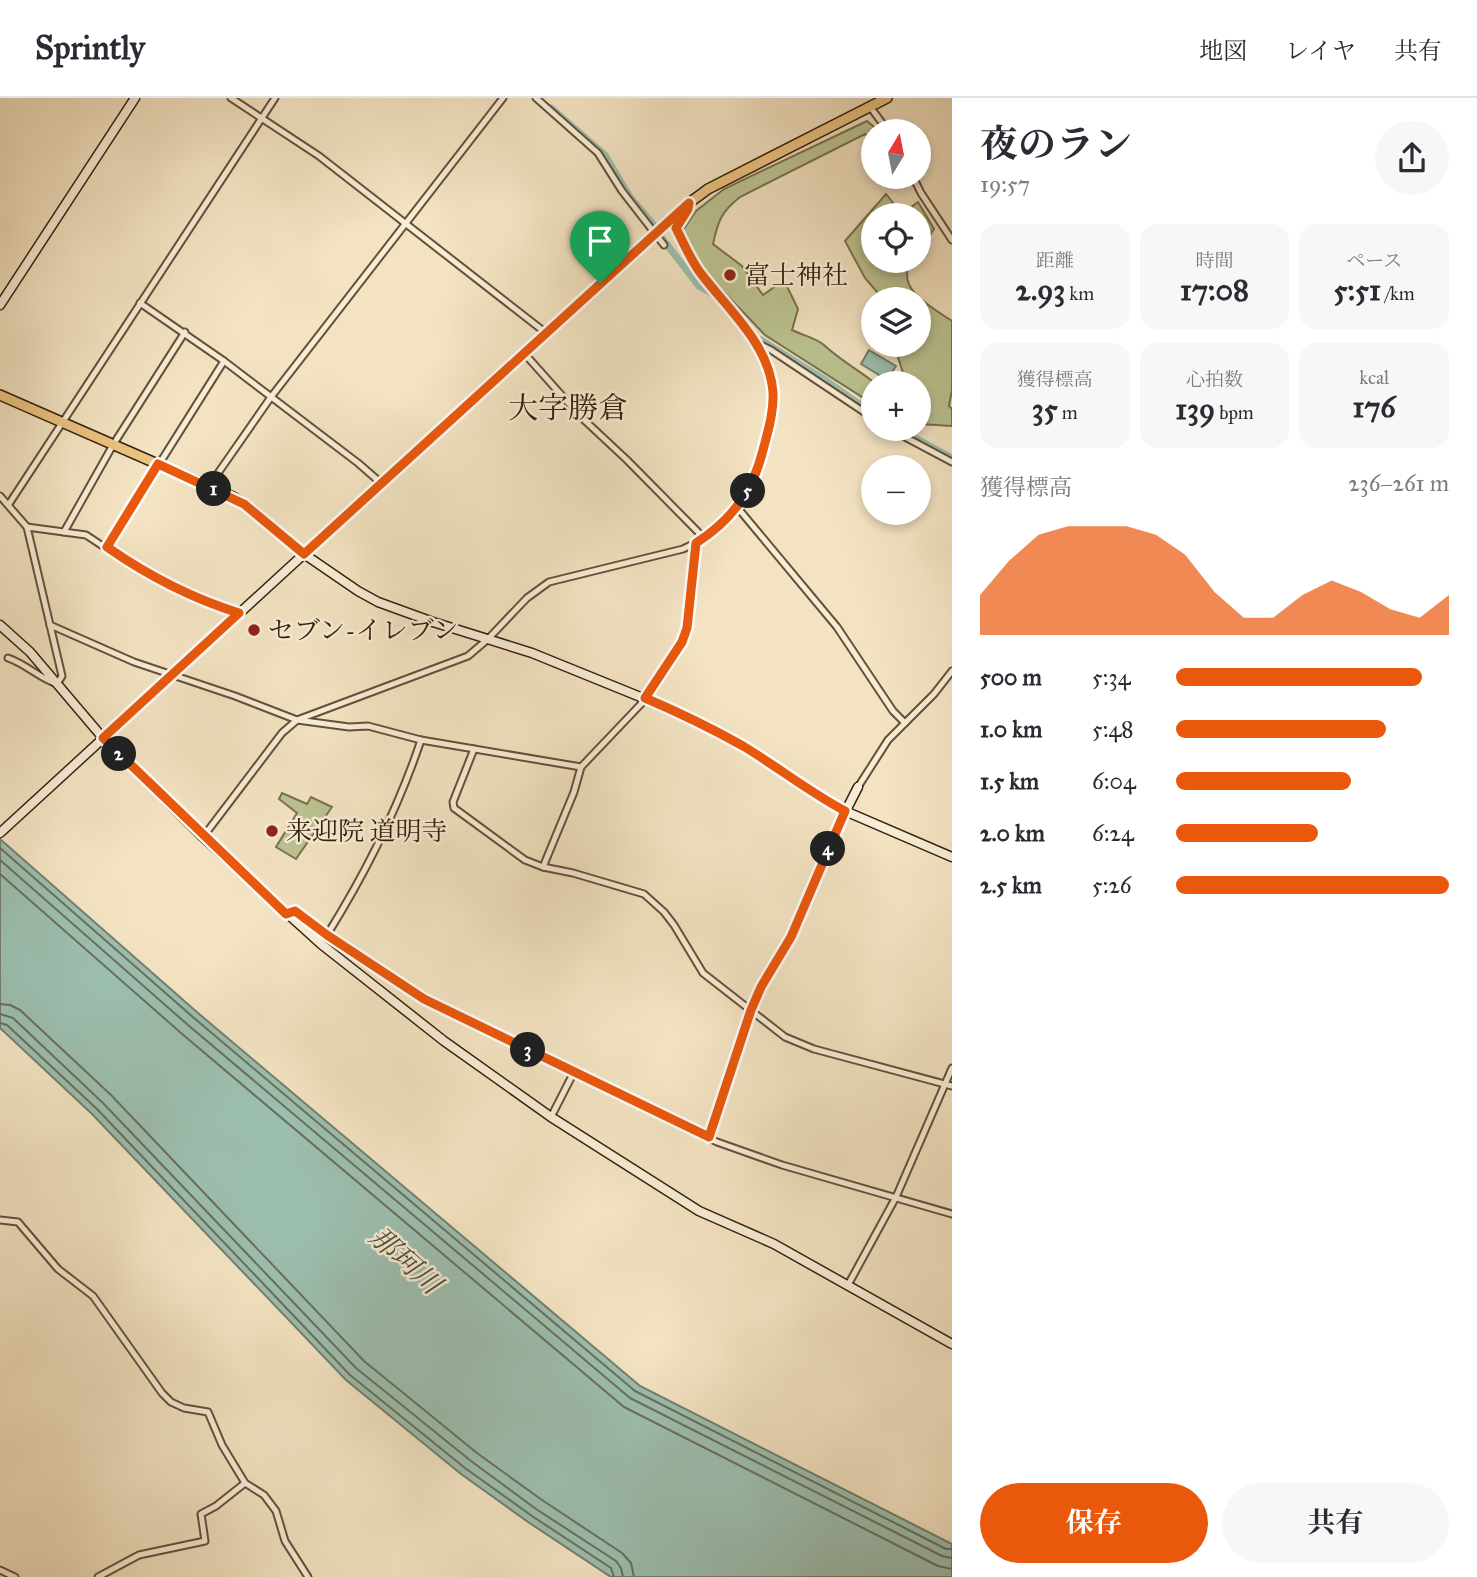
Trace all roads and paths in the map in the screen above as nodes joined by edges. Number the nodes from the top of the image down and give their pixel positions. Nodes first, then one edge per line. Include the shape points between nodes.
1 (135, 98) edge
2 (231, 98) edge
3 (275, 98) edge
4 (503, 98) edge
5 (536, 98) edge
6 (887, 98) edge
7 (871, 108) junction
8 (262, 118) junction
9 (879, 119) edge
10 (919, 189) edge
11 (689, 203) junction
12 (406, 222) junction
13 (654, 233) junction
14 (952, 240) edge
15 (664, 245) dead end
16 (140, 303) junction
17 (0, 305) edge
18 (185, 332) junction
19 (546, 332) junction
20 (757, 343) junction
21 (523, 352) junction
22 (224, 360) junction
23 (0, 395) edge
24 (271, 397) junction
25 (861, 410) edge
26 (62, 422) junction
27 (913, 441) edge
28 (113, 445) junction
29 (952, 462) edge
30 (158, 464) junction
31 (381, 484) junction
32 (208, 486) junction
33 (0, 496) edge
34 (9, 504) junction
35 (737, 507) junction
36 (27, 527) junction
37 (64, 532) junction
38 (704, 538) junction
39 (696, 543) junction
40 (107, 547) junction
41 (304, 554) junction
42 (239, 613) junction
43 (0, 625) edge
44 (50, 625) junction
45 (488, 639) junction
46 (8, 658) dead end
47 (952, 671) edge
48 (172, 675) junction
49 (57, 684) junction
50 (645, 698) junction
51 (297, 720) junction
52 (905, 723) junction
53 (103, 738) junction
54 (421, 740) junction
55 (474, 749) junction
56 (581, 767) junction
57 (858, 787) joint
58 (845, 811) junction
59 (835, 832) joint
60 (0, 833) edge
61 (203, 836) junction
62 (952, 857) edge
63 (542, 867) junction
64 (286, 914) junction
65 (327, 935) junction
66 (751, 1010) junction
67 (952, 1068) edge
68 (574, 1072) junction
69 (945, 1083) junction
70 (952, 1086) edge
71 (551, 1117) junction
72 (709, 1137) junction
73 (896, 1196) junction
74 (952, 1214) edge
75 (0, 1220) edge
76 (848, 1284) junction
77 (952, 1344) edge
78 (245, 1483) junction
79 (0, 1570) edge
80 (15, 1577) edge
81 (98, 1577) edge
82 (308, 1577) edge

1 - 17 street
2 - 8 street
3 - 8 street
4 - 12 street
5 - 13 street via 597,153
6 - 7 main road
7 - 9 street
7 - 11 main road via 708,189
8 - 12 street
8 - 16 street
10 - 14 street
11 - 13 main road
11 - 20 street via 676,228 697,269
12 - 19 street
12 - 24 street
13 - 15 street
13 - 19 main road
16 - 18 street
16 - 26 street
18 - 22 street
18 - 28 street
19 - 21 main road
20 - 25 street
20 - 35 street via 771,380 773,405 758,471
21 - 31 main road
21 - 38 street via 581,417
22 - 24 street
22 - 30 street
23 - 26 main road
24 - 31 street
24 - 32 street
26 - 28 main road
26 - 34 street
27 - 29 street
28 - 30 main road
28 - 37 street
30 - 32 main road
30 - 40 street
31 - 41 main road
32 - 41 main road via 244,504
33 - 34 street
34 - 36 street
35 - 38 street
35 - 52 street via 837,627
36 - 37 street
36 - 44 street
37 - 40 street via 86,535
38 - 39 street
39 - 45 street via 673,553 549,582
39 - 50 street via 687,628
40 - 42 street via 142,572
41 - 42 street
41 - 45 street via 378,602
42 - 48 street
43 - 49 street
44 - 48 street
44 - 49 street via 62,676
45 - 50 street
45 - 51 street via 468,656
46 - 49 street
47 - 52 street
48 - 51 street
48 - 53 street
49 - 53 street
50 - 56 street
50 - 58 street via 711,728
51 - 54 street via 368,726
51 - 61 street
52 - 57 street via 882,748
53 - 60 street
53 - 61 street
54 - 55 street
54 - 65 street via 394,812
55 - 56 street
55 - 63 street via 454,808 525,860
56 - 63 street
57 - 58 street
58 - 59 street
58 - 62 street
59 - 66 street via 791,937
61 - 64 street
63 - 66 street via 644,894 674,925 703,973
64 - 65 street via 295,911
64 - 71 street via 422,1025
65 - 68 street via 424,999
66 - 69 street via 785,1037 814,1049
66 - 72 street
67 - 69 street
68 - 71 street
68 - 72 street
69 - 70 street
69 - 73 street
71 - 76 street via 699,1211
72 - 73 street via 782,1165
73 - 74 street
73 - 76 street
75 - 78 street via 18,1222 58,1269 93,1296 148,1377 171,1402 208,1412
76 - 77 street
78 - 81 street via 201,1514 205,1541 139,1555
78 - 82 street via 264,1495 276,1511 285,1541
79 - 80 street

